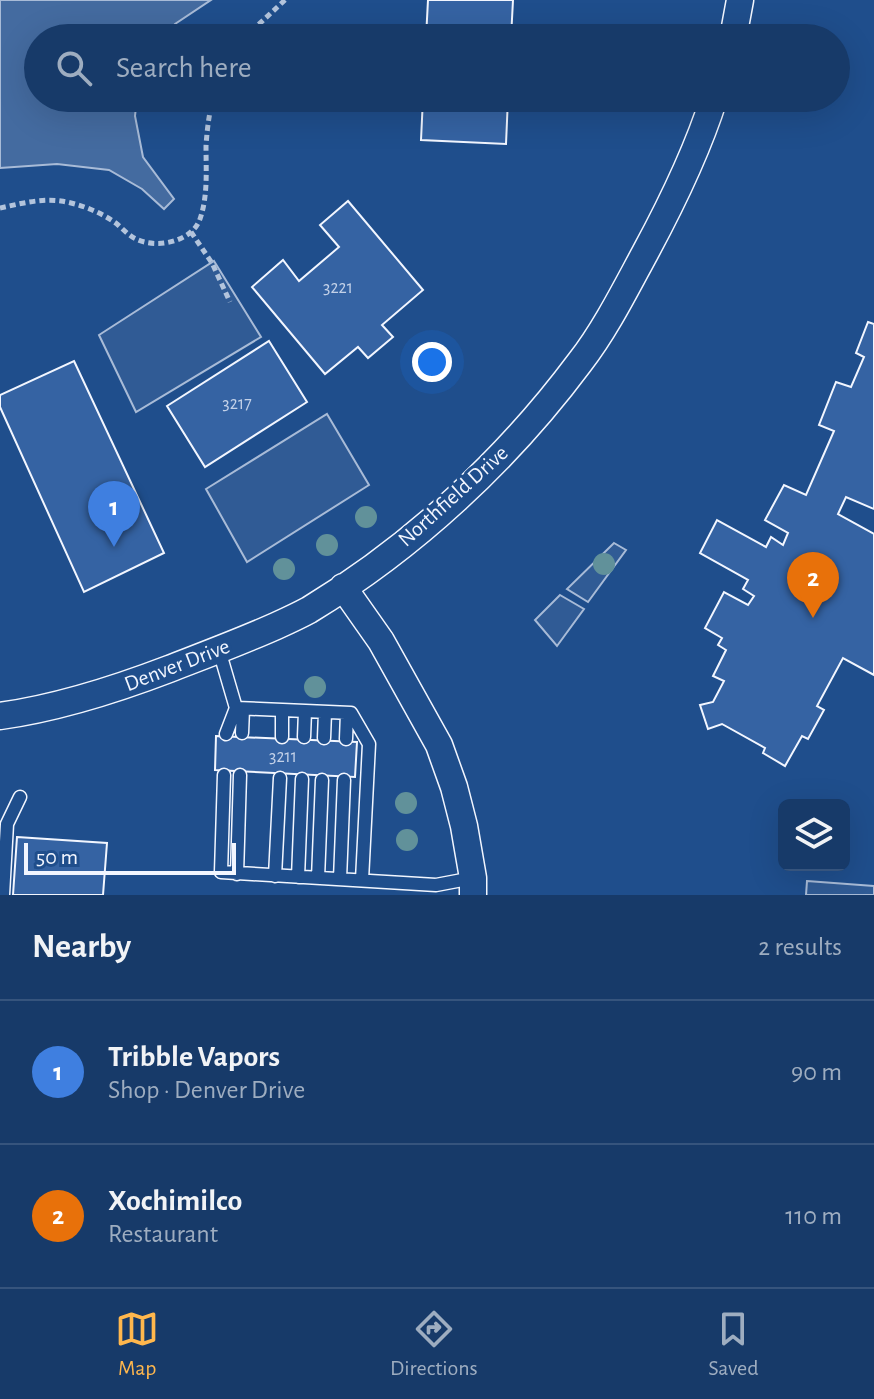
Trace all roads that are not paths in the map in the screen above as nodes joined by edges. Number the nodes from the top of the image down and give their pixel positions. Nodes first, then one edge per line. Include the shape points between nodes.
1 (740, 0) edge
2 (736, 24) edge
3 (710, 112) edge
4 (343, 587) junction
5 (219, 650) junction
6 (240, 708) junction
7 (282, 710) junction
8 (305, 711) junction
9 (325, 712) junction
10 (347, 713) junction
11 (0, 716) edge
12 (242, 733) dead end
13 (226, 734) dead end
14 (282, 737) dead end
15 (304, 737) dead end
16 (324, 738) dead end
17 (346, 739) dead end
18 (224, 775) dead end
19 (240, 775) dead end
20 (280, 778) dead end
21 (302, 779) dead end
22 (322, 780) dead end
23 (344, 780) dead end
24 (20, 797) dead end
25 (237, 874) junction
26 (275, 876) junction
27 (298, 877) junction
28 (318, 878) junction
29 (340, 879) junction
30 (362, 880) junction
31 (473, 886) edge
32 (3, 895) edge

1 - 2 street
3 - 4 street, Northfield Drive via 672,204 582,360 470,486
4 - 5 street, Denver Drive via 306,612
4 - 31 street via 381,641 439,745 454,787
5 - 6 lane
5 - 11 street, Denver Drive via 100,694
6 - 7 lane
6 - 12 lane
6 - 13 lane
7 - 8 lane
7 - 14 lane
8 - 9 lane
8 - 15 lane
9 - 10 lane
9 - 16 lane
10 - 17 lane
10 - 30 lane via 369,744
18 - 25 lane via 221,872
19 - 25 lane
20 - 26 lane
21 - 27 lane
22 - 28 lane
23 - 29 lane
24 - 32 lane via 7,824
25 - 26 lane
26 - 27 lane
27 - 28 lane
28 - 29 lane
29 - 30 lane
30 - 31 lane

